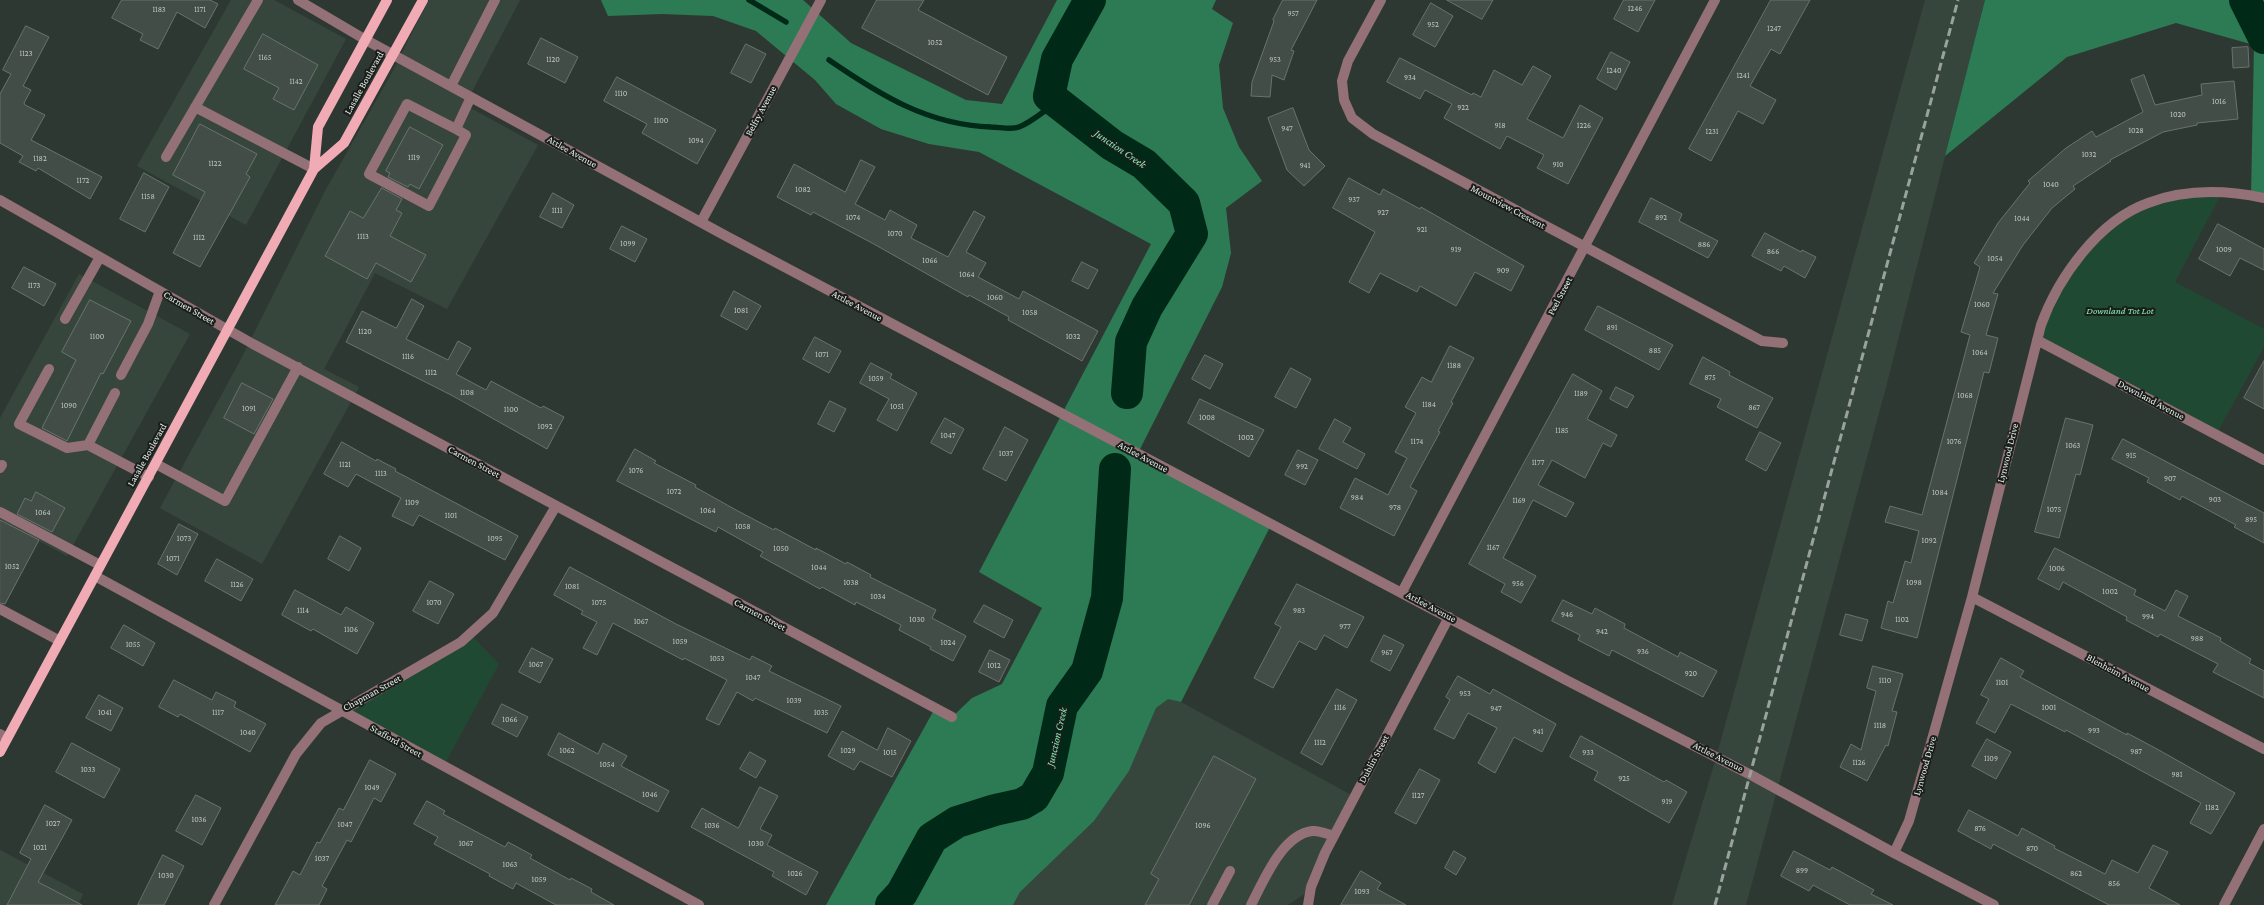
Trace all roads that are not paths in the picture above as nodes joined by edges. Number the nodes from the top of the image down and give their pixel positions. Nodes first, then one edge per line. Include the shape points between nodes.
1 (258, 0) edge
2 (298, 0) edge
3 (387, 0) edge
4 (423, 0) edge
5 (495, 0) edge
6 (822, 0) edge
7 (1381, 0) edge
8 (1715, 0) edge
9 (366, 40) junction
10 (394, 55) junction
11 (451, 86) junction
12 (471, 97) junction
13 (195, 108) junction
14 (456, 129) junction
15 (166, 158) dead end
16 (314, 169) junction
17 (2264, 198) edge
18 (0, 200) edge
19 (701, 222) junction
20 (1585, 249) junction
21 (100, 257) junction
22 (160, 291) junction
23 (65, 319) dead end
24 (229, 330) junction
25 (2037, 340) junction
26 (1783, 342) dead end
27 (298, 368) junction
28 (49, 369) dead end
29 (121, 376) dead end
30 (115, 393) dead end
31 (88, 445) junction
32 (2264, 460) edge
33 (156, 464) junction
34 (149, 477) junction
35 (556, 506) junction
36 (0, 512) edge
37 (100, 565) junction
38 (95, 576) junction
39 (1402, 592) junction
40 (1972, 597) junction
41 (0, 609) edge
42 (1449, 617) junction
43 (60, 641) junction
44 (341, 710) junction
45 (952, 717) dead end
46 (4, 736) edge
47 (2264, 749) edge
48 (0, 752) edge
49 (2264, 829) edge
50 (1334, 836) junction
51 (1894, 853) junction
52 (1230, 871) dead end
53 (214, 905) edge
54 (699, 905) edge
55 (1212, 905) edge
56 (1251, 905) edge
57 (1308, 905) edge
58 (1994, 905) edge
59 (2224, 905) edge

1 - 13 street
2 - 9 street, Attlee Avenue
3 - 9 main road, Lasalle Boulevard
4 - 10 main road, Lasalle Boulevard
5 - 11 street
6 - 19 street, Belfry Avenue
7 - 20 street, Mountview Crescent via 1348,61 1342,81 1344,100 1352,118 1373,134
8 - 20 street, Peel Street
9 - 10 street, Attlee Avenue
9 - 16 main road, Lasalle Boulevard via 318,127
10 - 11 street, Attlee Avenue
10 - 16 main road, Lasalle Boulevard via 344,143
11 - 12 street, Attlee Avenue
12 - 14 street
12 - 19 street, Attlee Avenue
13 - 15 street
13 - 16 street
14 - 14 street via 407,104 370,174 429,206 466,135
16 - 24 main road, Lasalle Boulevard
17 - 25 street, Lynwood Drive via 2232,192 2172,196 2147,203 2123,216 2078,257 2047,307
18 - 21 street, Carmen Street
19 - 39 street, Attlee Avenue
20 - 26 street, Mountview Crescent via 1762,341
20 - 39 street, Peel Street
21 - 22 street, Carmen Street
21 - 23 street
22 - 24 street, Carmen Street
22 - 29 street via 148,324
24 - 27 street, Carmen Street
24 - 33 main road, Lasalle Boulevard
25 - 32 street, Downland Avenue
25 - 40 street, Lynwood Drive
27 - 33 street via 225,501
27 - 35 street, Carmen Street
28 - 31 street via 19,424 67,448
30 - 31 street
31 - 34 street
33 - 34 main road, Lasalle Boulevard
34 - 37 main road, Lasalle Boulevard
35 - 44 street, Chapman Street via 505,596 479,628 461,642
35 - 45 street, Carmen Street
36 - 37 street
37 - 38 main road, Lasalle Boulevard
38 - 43 main road, Lasalle Boulevard
38 - 44 street, Stafford Street
39 - 42 street, Attlee Avenue
40 - 47 street, Blenheim Avenue
40 - 51 street, Lynwood Drive via 1909,821
41 - 43 street
42 - 50 street, Dublin Street
42 - 51 street, Attlee Avenue
43 - 46 main road, Lasalle Boulevard
44 - 53 street, Chapman Street via 321,723 296,754
44 - 54 street, Stafford Street
46 - 48 main road, Lasalle Boulevard
49 - 59 street
50 - 56 street via 1314,831 1293,838 1285,846
50 - 57 street, Dublin Street via 1311,887
51 - 58 street, Attlee Avenue
52 - 55 street

